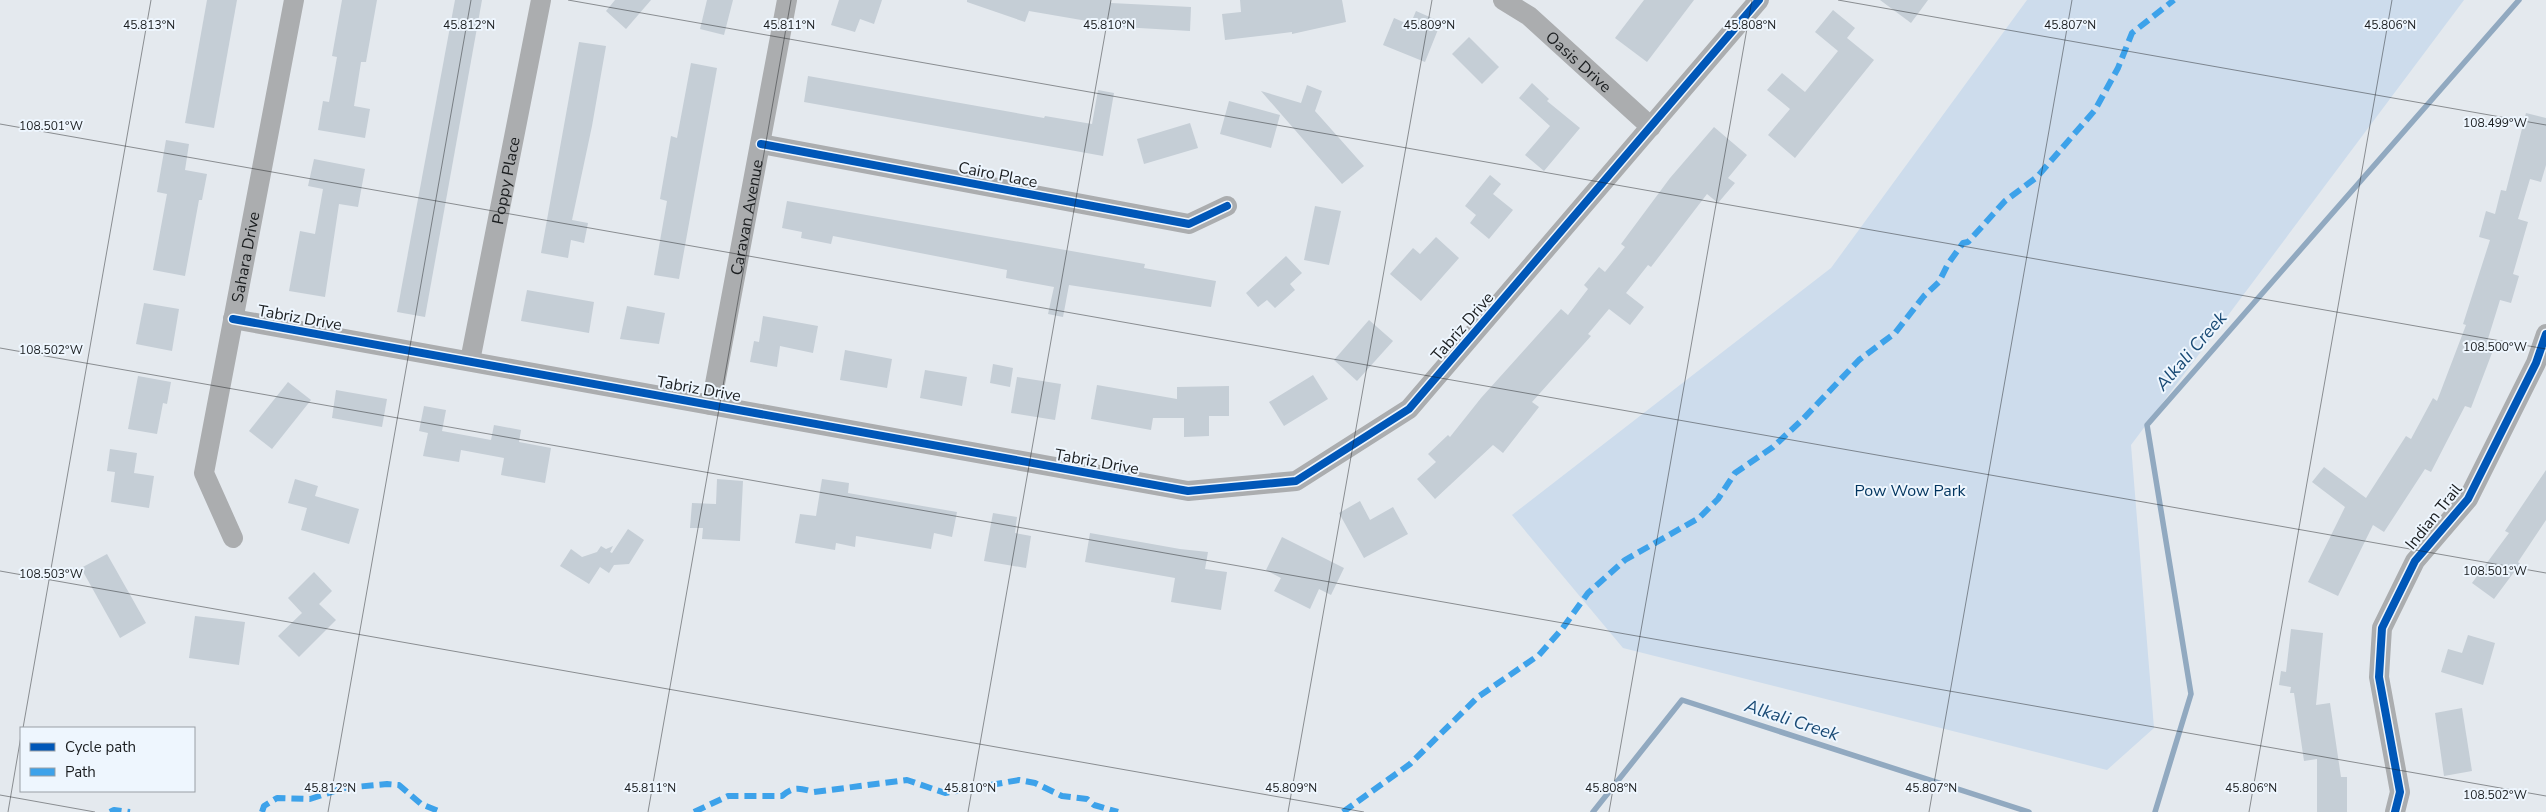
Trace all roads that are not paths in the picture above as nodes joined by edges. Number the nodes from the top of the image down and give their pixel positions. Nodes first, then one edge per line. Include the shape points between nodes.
1 (294, 0) edge
2 (541, 0) edge
3 (787, 0) edge
4 (1503, 0) edge
5 (1759, 0) edge
6 (1651, 127) junction
7 (760, 144) junction
8 (1227, 206) dead end
9 (233, 319) junction
10 (2546, 334) edge
11 (470, 361) junction
12 (711, 405) junction
13 (233, 538) dead end
14 (2395, 812) edge

1 - 9 street, Sahara Drive
2 - 11 street, Poppy Place
3 - 7 street, Caravan Avenue
4 - 6 street, Oasis Drive via 1529,16
5 - 6 street, Tabriz Drive
6 - 12 street, Tabriz Drive via 1409,409 1296,481 1188,491
7 - 8 street, Cairo Place via 1189,224
7 - 12 street, Caravan Avenue
9 - 11 street, Tabriz Drive
9 - 13 street, Sahara Drive via 204,473
10 - 14 street, Indian Trail via 2536,363 2468,499 2415,561 2382,628 2379,677 2400,792
11 - 12 street, Tabriz Drive

